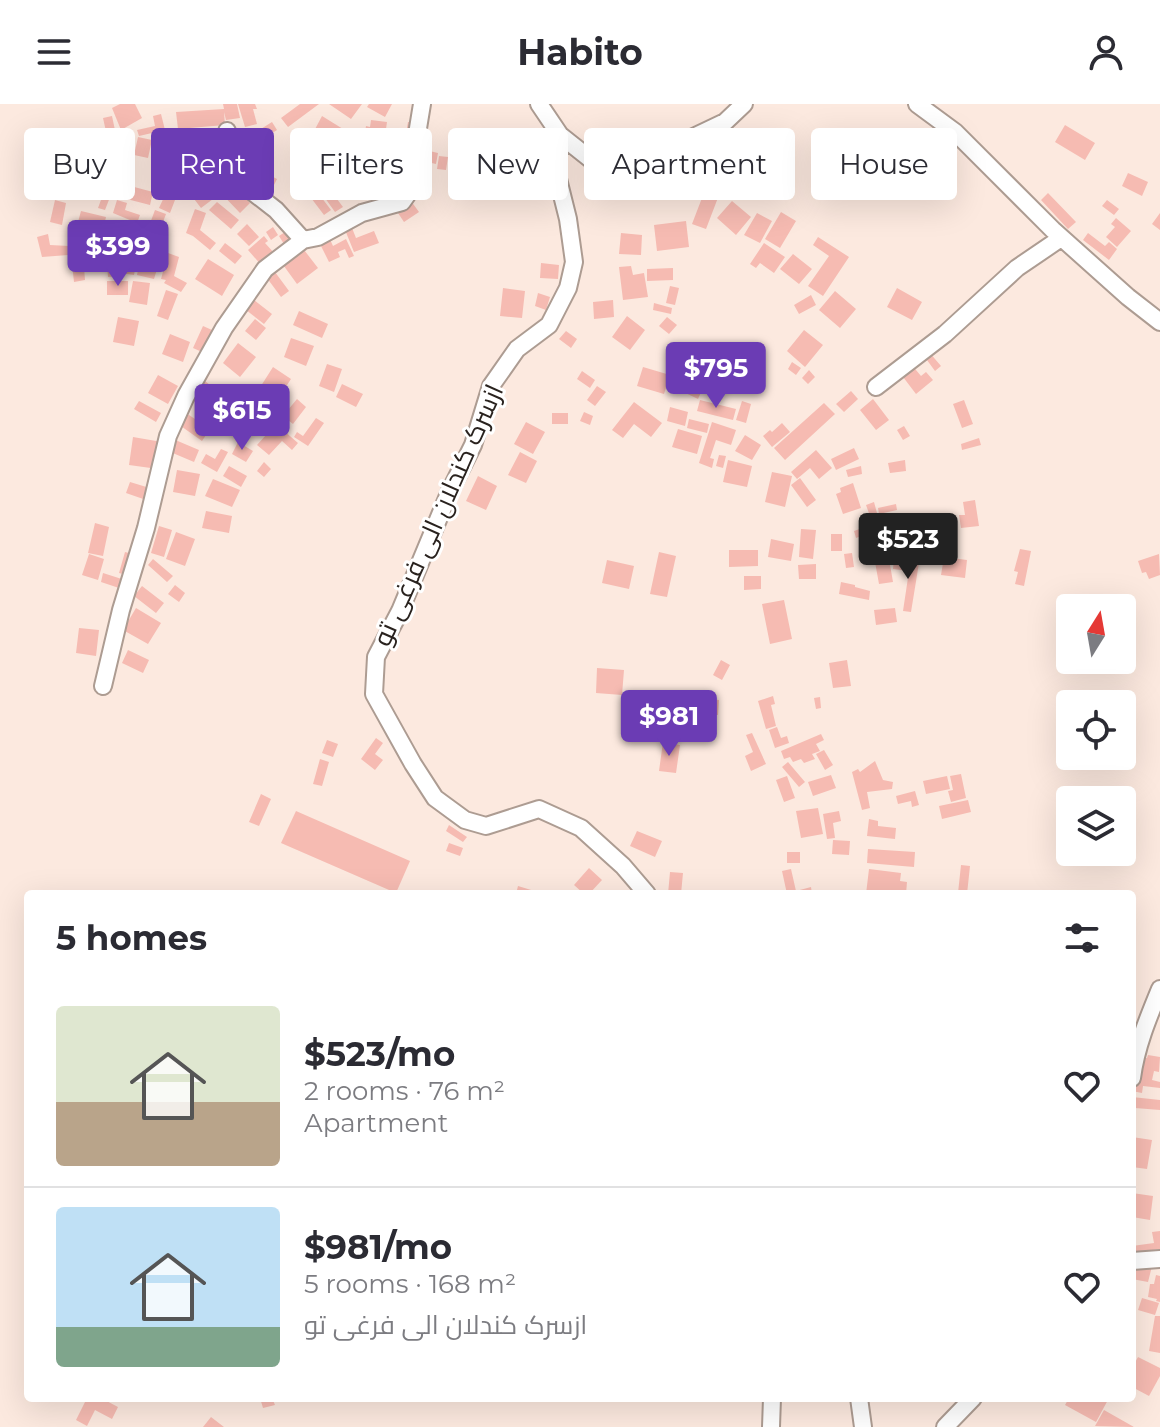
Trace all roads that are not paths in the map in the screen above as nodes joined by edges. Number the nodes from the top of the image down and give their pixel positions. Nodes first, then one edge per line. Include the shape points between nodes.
1 (422, 104) edge
2 (539, 104) edge
3 (744, 104) edge
4 (917, 104) edge
5 (555, 128) edge
6 (568, 141) edge
7 (263, 200) edge
8 (563, 200) edge
9 (1061, 238) junction
10 (303, 240) junction
11 (1160, 322) edge
12 (876, 387) dead end
13 (103, 686) dead end
14 (644, 890) edge
15 (1160, 989) edge
16 (1136, 1056) edge
17 (1160, 1259) edge
18 (1136, 1261) edge
19 (772, 1402) edge
20 (860, 1402) edge
21 (969, 1402) edge
22 (771, 1427) edge
23 (863, 1427) edge
24 (945, 1427) edge

1 - 10 street via 402,202 362,213
2 - 5 street
3 - 6 street via 725,122 616,168 599,166
4 - 9 street via 955,132
7 - 10 street
8 - 14 street, ازسرک کندلان الی فرغی تو via 574,262 568,288 549,325 517,349 491,386 473,445 376,657 374,694 435,798 465,820 486,826 539,809 581,828
9 - 11 street
9 - 12 street via 1017,268
10 - 13 street via 265,269 224,328 168,436
15 - 16 street
17 - 18 street
19 - 22 street
20 - 23 street
21 - 24 street

